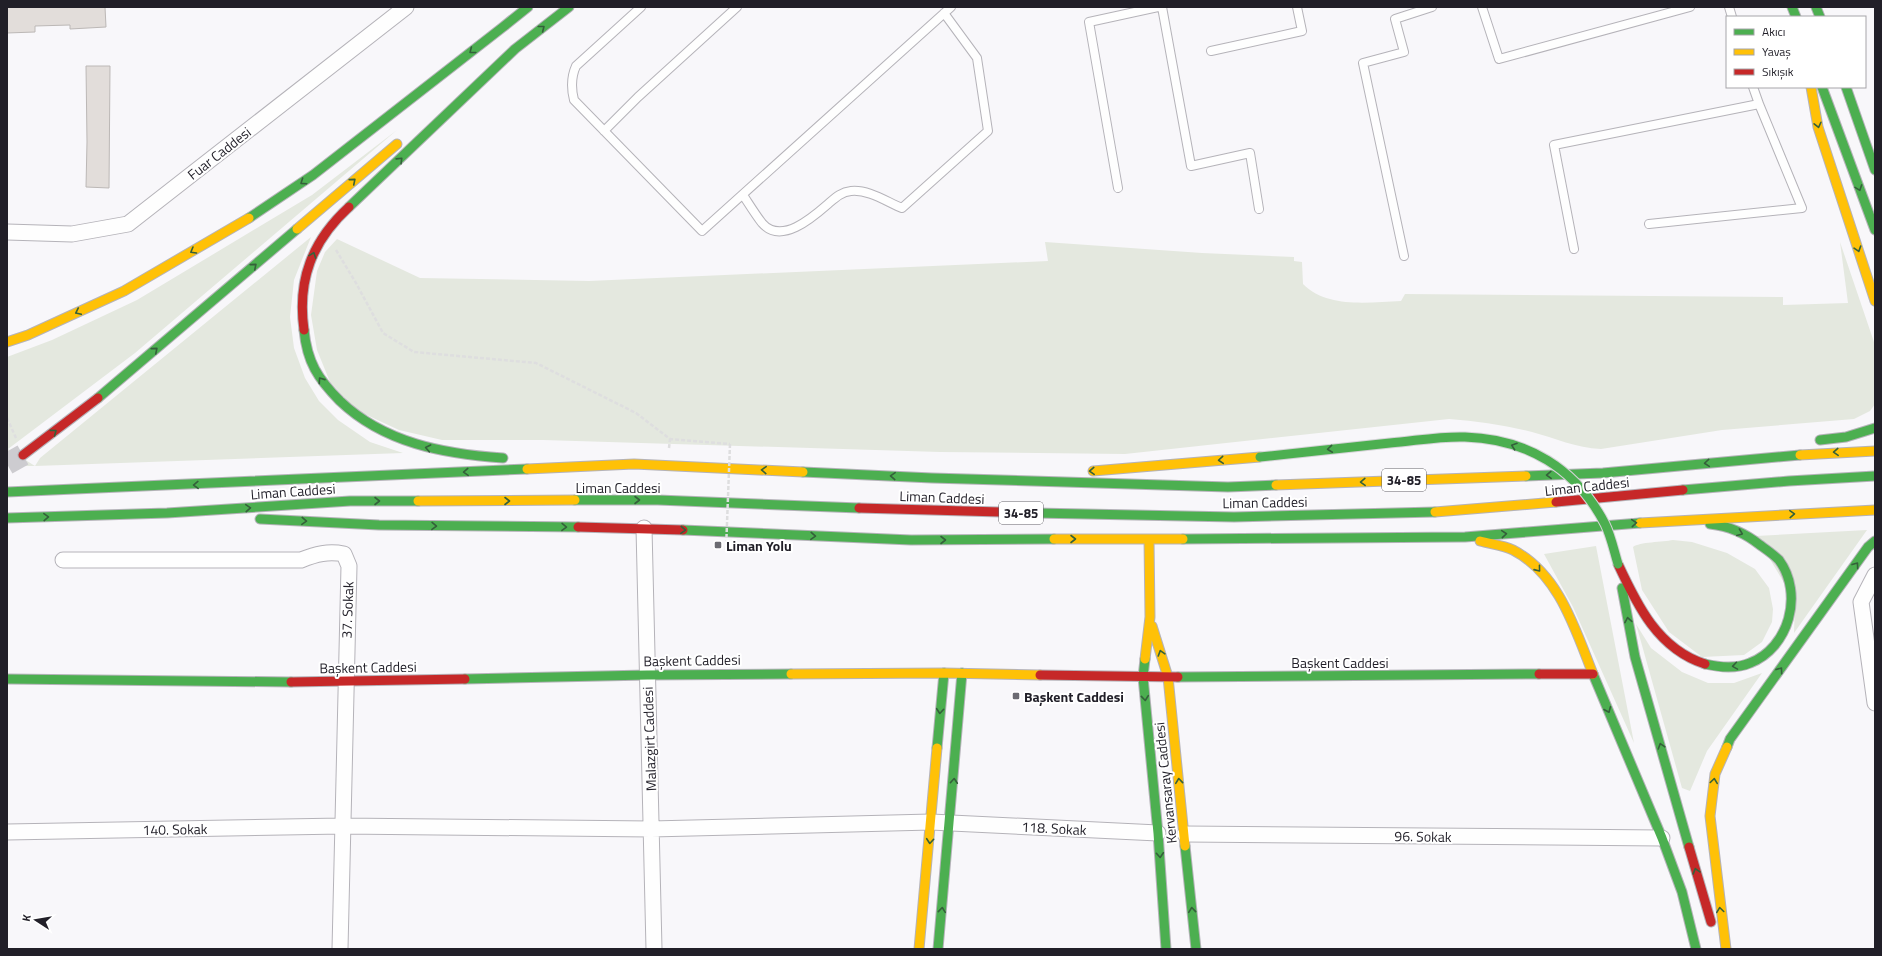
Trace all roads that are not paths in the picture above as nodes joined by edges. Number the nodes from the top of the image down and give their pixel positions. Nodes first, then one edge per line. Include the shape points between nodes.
1 (406, 7) edge
2 (528, 7) edge
3 (569, 7) edge
4 (641, 7) edge
5 (737, 7) edge
6 (951, 7) edge
7 (1158, 7) edge
8 (1162, 7) edge
9 (1297, 7) edge
10 (1432, 7) edge
11 (1482, 7) edge
12 (1690, 7) edge
13 (944, 13) junction
14 (515, 49) junction
15 (1211, 51) dead end
16 (1753, 88) edge
17 (1811, 88) edge
18 (1822, 88) edge
19 (1846, 88) edge
20 (1758, 104) junction
21 (428, 119) dead end
22 (604, 132) junction
23 (403, 139) dead end
24 (1875, 170) edge
25 (1118, 188) dead end
26 (743, 195) junction
27 (1258, 209) dead end
28 (1649, 224) dead end
29 (1875, 230) edge
30 (7, 232) edge
31 (1574, 249) dead end
32 (1404, 256) dead end
33 (1875, 301) edge
34 (7, 342) edge
35 (1875, 428) edge
36 (1812, 440) dead end
37 (1875, 451) edge
38 (23, 455) tunnel mouth
39 (1700, 455) dead end
40 (516, 459) dead end
41 (532, 459) dead end
42 (634, 464) junction
43 (1655, 468) junction
44 (1086, 471) dead end
45 (1063, 472) dead end
46 (1875, 476) edge
47 (932, 478) junction
48 (7, 492) edge
49 (1875, 510) edge
50 (167, 513) junction
51 (7, 518) edge
52 (1675, 520) junction
53 (644, 528) junction
54 (1465, 537) junction
55 (1149, 539) junction
56 (1875, 541) edge
57 (63, 560) dead end
58 (1618, 564) junction
59 (1875, 575) edge
60 (1150, 617) junction
61 (944, 673) junction
62 (962, 673) junction
63 (1593, 674) junction
64 (647, 675) junction
65 (1143, 677) junction
66 (1168, 677) junction
67 (7, 679) edge
68 (346, 682) junction
69 (1875, 702) edge
70 (932, 822) junction
71 (950, 823) junction
72 (342, 826) junction
73 (651, 829) junction
74 (7, 832) edge
75 (1158, 832) junction
76 (1185, 834) junction
77 (1662, 838) junction
78 (1716, 941) edge
79 (340, 949) edge
80 (654, 949) edge
81 (919, 949) edge
82 (938, 949) edge
83 (1166, 949) edge
84 (1196, 949) edge
85 (1696, 949) edge
86 (1726, 949) edge

1 - 30 street, Fuar Caddesi via 128,224 72,234
2 -> 34 main road via 313,175 243,222 124,291
14 -> 3 main road
4 - 22 lane via 576,66 574,72 571,85 574,100
5 - 22 lane via 638,97
6 - 13 lane
7 - 25 lane via 1089,22
8 - 27 lane via 1191,166 1250,153
9 - 15 lane via 1302,31
10 - 32 lane via 1395,20 1404,52 1363,63
11 - 12 lane via 1499,59
13 - 26 lane
13 - 26 lane via 977,58 988,131 902,208 865,192 851,191 838,195 796,228 777,230 763,224
14 - 21 main road
40 -> 14 main road via 470,456 416,446 375,429 345,408 320,379 307,353 302,313 307,273 317,244 332,222
16 - 20 lane
17 -> 33 main road via 1820,134
18 -> 29 main road
19 - 24 main road
20 - 28 lane via 1802,208
20 - 31 lane via 1554,144
22 - 26 lane via 702,231
38 -> 23 main road via 93,402
35 - 36 main road via 1846,437
37 -> 43 main road, Liman Caddesi / 34-85 via 1831,452
39 - 43 main road
41 - 42 main road
47 -> 42 main road, Liman Caddesi
42 -> 48 main road, Liman Caddesi
43 -> 47 main road, Liman Caddesi / 34-85 via 1603,473 1228,487
58 -> 44 main road, bridge via 1605,524 1581,488 1556,464 1535,453 1500,441 1465,437 1429,439 1260,457
45 - 47 main road
50 -> 46 main road, Liman Caddesi / 34-85 via 350,501 658,500 922,511 1234,517 1455,511
52 -> 49 main road
51 -> 50 main road, Liman Caddesi
50 -> 53 main road via 379,525
54 -> 52 main road
52 -> 58 main road via 1719,525 1751,537 1775,556 1788,578 1791,599 1788,624 1774,645 1750,664 1726,668 1703,665 1680,653 1661,638 1643,614
53 -> 55 main road via 911,540
53 - 64 street, Malazgirt Caddesi
54 - 55 main road
54 -> 63 main road via 1512,550 1534,564 1558,595
55 - 60 main road, Kervansaray Caddesi
86 -> 56 main road via 1710,816 1715,774 1730,739 1868,547
57 - 68 street, 37. Sokak via 301,560 332,552 344,554 349,566
78 -> 58 main road via 1635,658
59 - 69 street via 1861,602
60 - 65 main road, Kervansaray Caddesi
66 -> 60 main road, Kervansaray Caddesi
61 - 62 main road, Başkent Caddesi
61 - 64 main road, Başkent Caddesi
61 -> 70 main road
62 - 65 main road, Başkent Caddesi
71 -> 62 main road
63 - 66 main road, Başkent Caddesi
63 -> 77 main road
64 - 68 main road, Başkent Caddesi
64 - 73 street, Malazgirt Caddesi
65 - 66 main road, Başkent Caddesi
65 -> 75 main road, Kervansaray Caddesi
76 -> 66 main road, Kervansaray Caddesi
67 - 68 main road, Başkent Caddesi
68 - 72 street, 37. Sokak
70 - 71 street, 118. Sokak
70 - 73 street, 118. Sokak
70 -> 81 main road
71 - 75 street, 118. Sokak
82 -> 71 main road
72 - 73 street, 140. Sokak
72 - 74 street, 140. Sokak
72 - 79 street, 37. Sokak
73 - 80 street, Malazgirt Caddesi
75 -> 83 main road, Kervansaray Caddesi
76 - 77 street, 96. Sokak
84 -> 76 main road, Kervansaray Caddesi
77 - 85 main road via 1682,892

